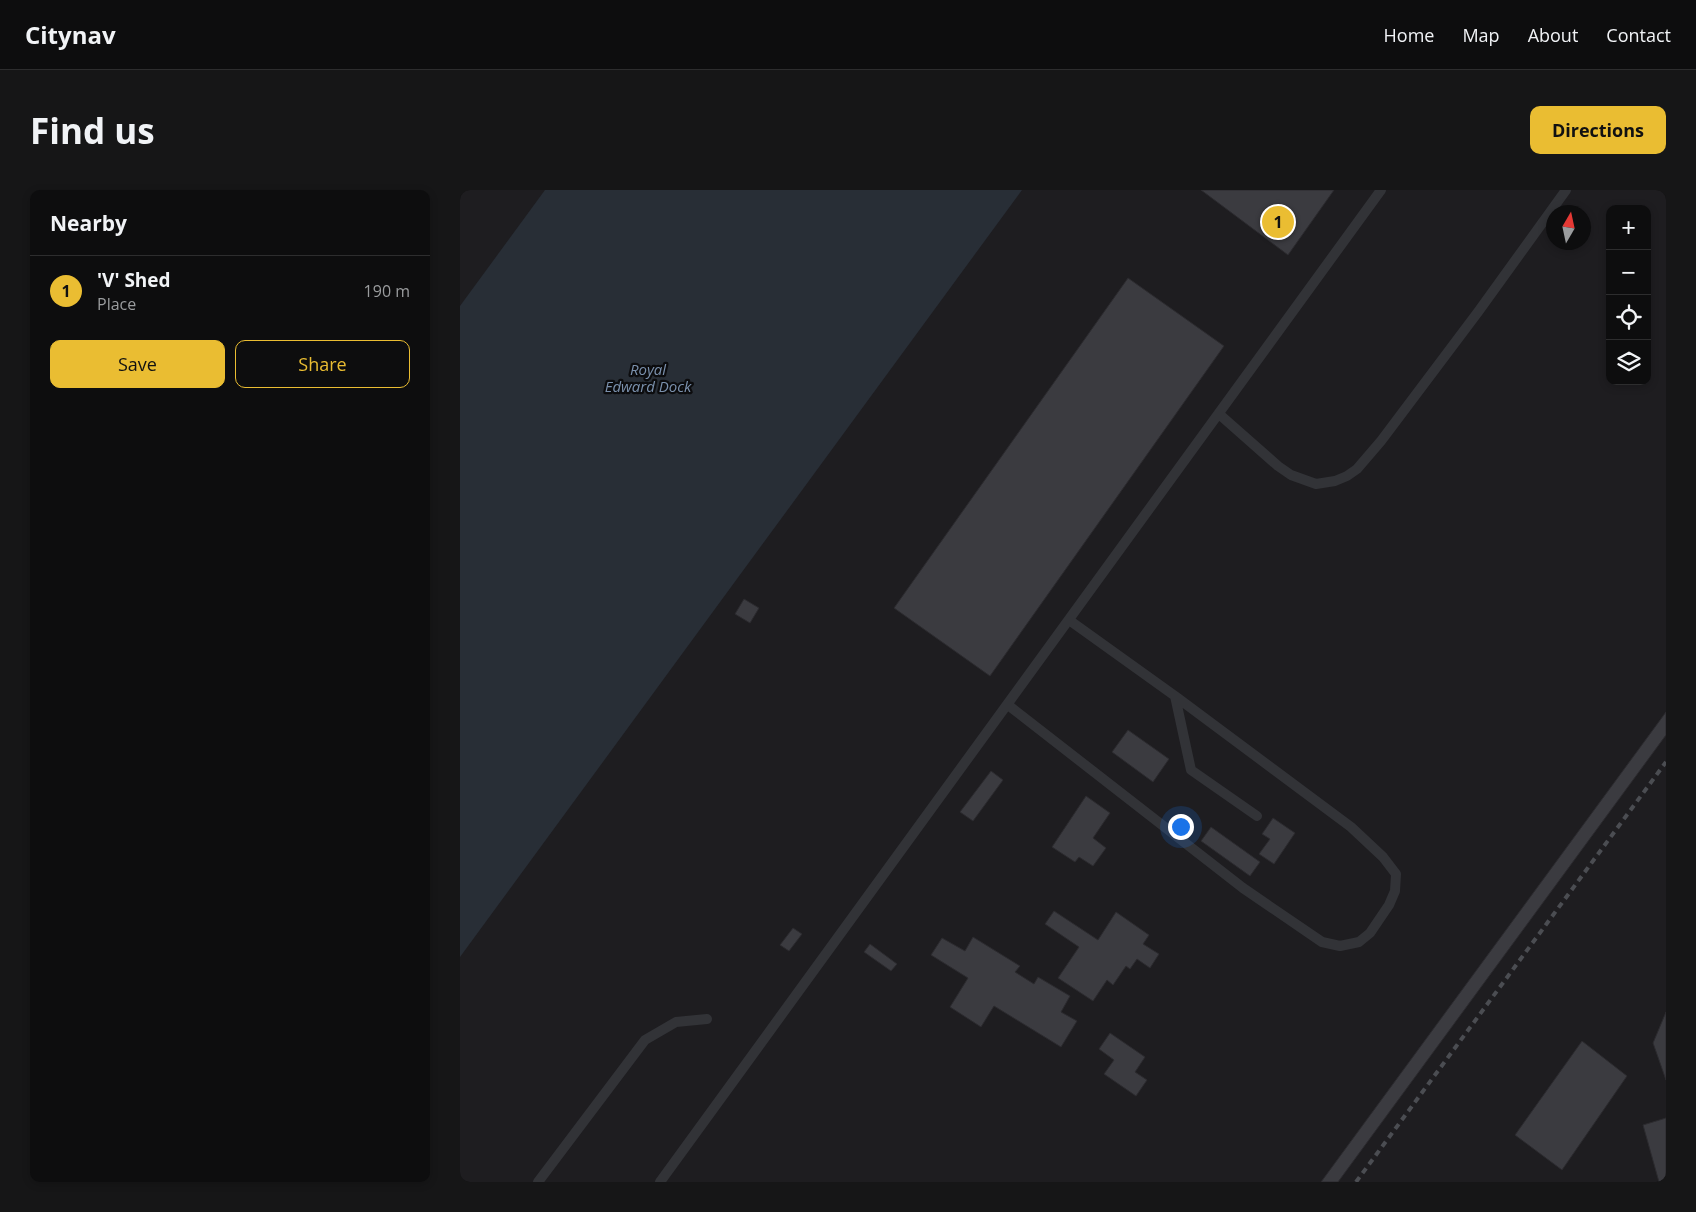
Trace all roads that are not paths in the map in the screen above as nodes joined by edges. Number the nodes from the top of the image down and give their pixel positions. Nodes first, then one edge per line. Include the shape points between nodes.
1 (1381, 190) edge
2 (1566, 190) edge
3 (1219, 414) junction
4 (1070, 620) junction
5 (1175, 696) junction
6 (1008, 705) junction
7 (1258, 816) dead end
8 (707, 1019) dead end
9 (538, 1182) edge
10 (660, 1182) edge

1 - 3 lane
2 - 3 lane via 1381,441 1347,476 1336,482 1316,484 1291,475
3 - 4 lane
4 - 5 lane
4 - 6 lane
5 - 6 lane via 1351,828 1383,857 1396,874 1395,892 1389,905 1370,933 1359,942 1340,946 1322,942 1243,888
5 - 7 lane via 1191,770
6 - 10 lane
8 - 9 lane via 676,1022 645,1040

